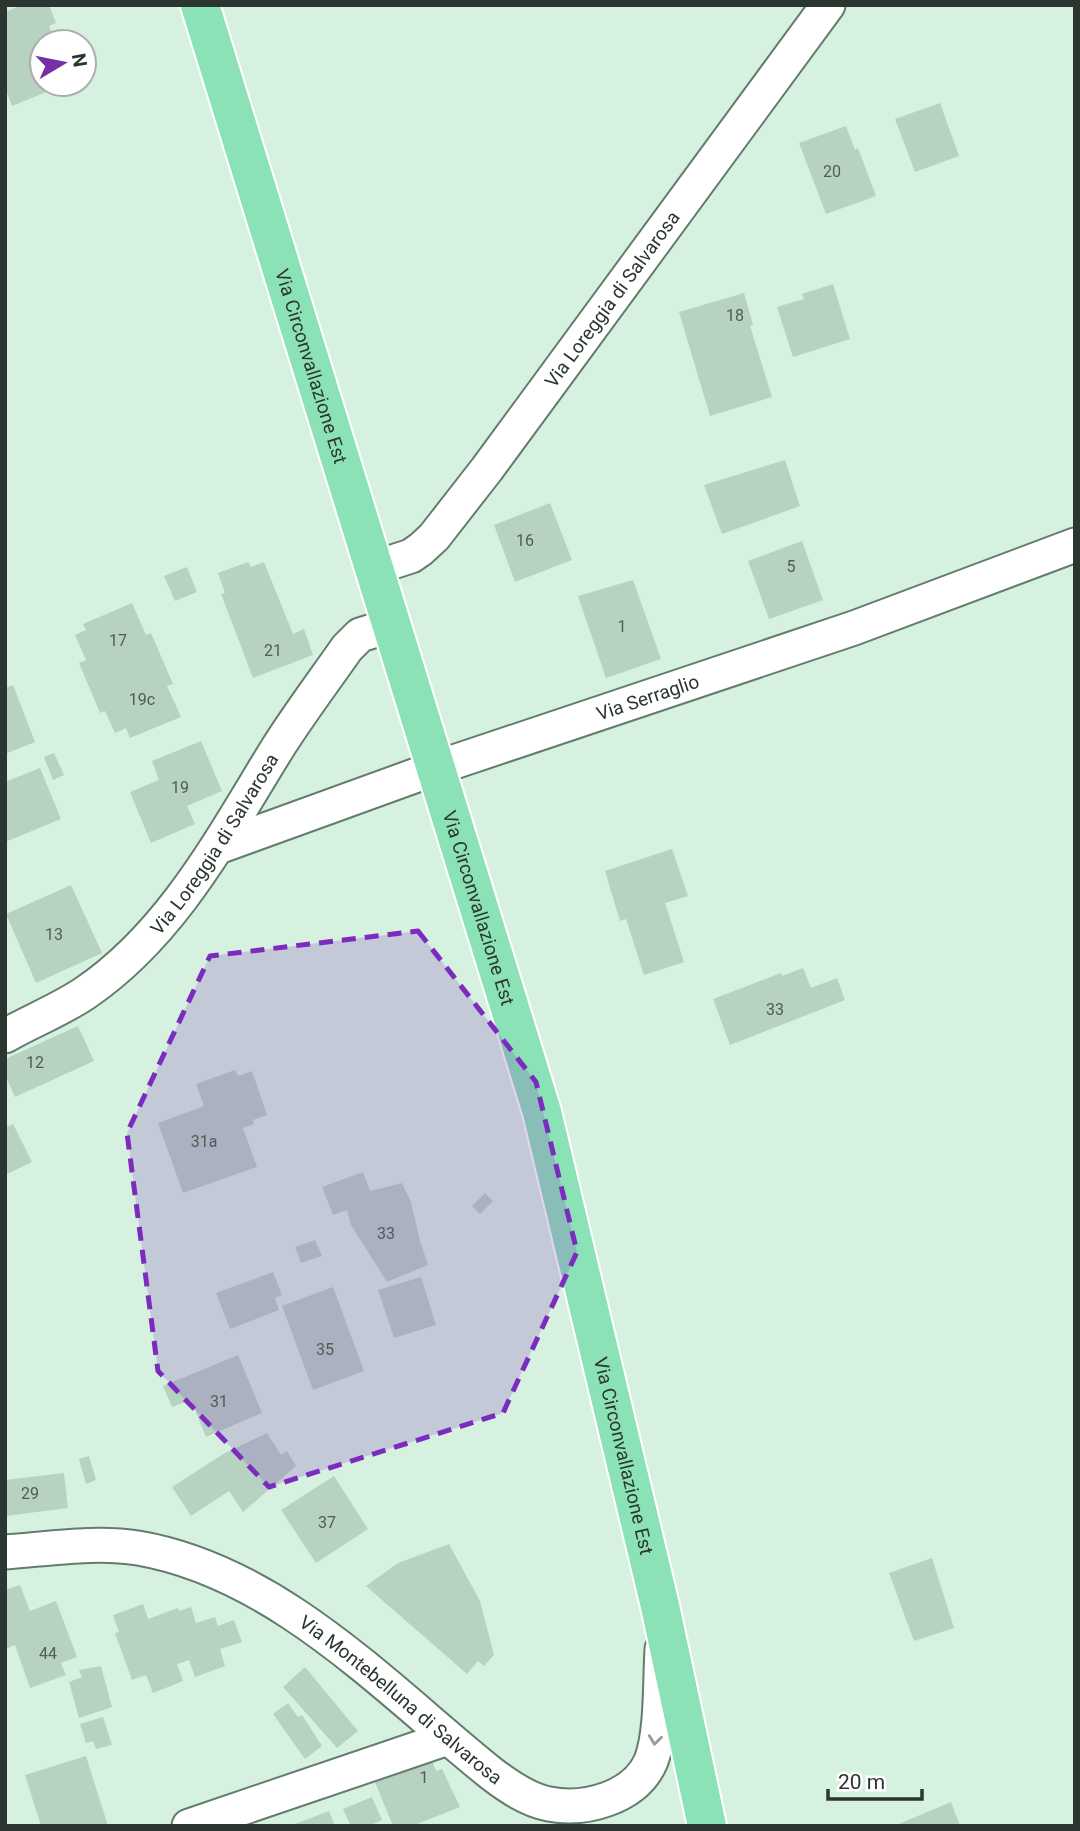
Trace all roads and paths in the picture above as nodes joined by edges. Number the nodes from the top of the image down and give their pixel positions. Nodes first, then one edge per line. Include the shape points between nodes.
1 (200, 5) edge
2 (828, 5) edge
3 (1075, 545) edge
4 (374, 568) junction
5 (392, 625) junction
6 (436, 768) junction
7 (218, 847) junction
8 (6, 1034) edge
9 (5, 1552) edge
10 (663, 1623) junction
11 (448, 1738) junction
12 (190, 1826) edge
13 (707, 1826) edge

1 - 4 main road, Via Circonvallazione Est
2 - 4 street, Via Loreggia di Salvarosa via 434,537 411,556
3 - 6 street, Via Serraglio via 854,628
4 - 5 main road, Via Circonvallazione Est
5 - 6 main road, Via Circonvallazione Est
5 - 7 street, Via Loreggia di Salvarosa via 365,632 347,648 279,746
6 - 7 street, Via Serraglio
6 - 10 main road, Via Circonvallazione Est via 542,1112
7 - 8 street, Via Loreggia di Salvarosa via 145,941 110,974 86,993
9 - 11 street, Via Montebelluna di Salvarosa via 125,1547 168,1554 217,1572 319,1631
10 -> 11 street, Via Montebelluna di Salvarosa via 656,1746 642,1776 622,1792 594,1803 550,1804 505,1784
10 - 13 main road, Via Circonvallazione Est
11 - 12 street

